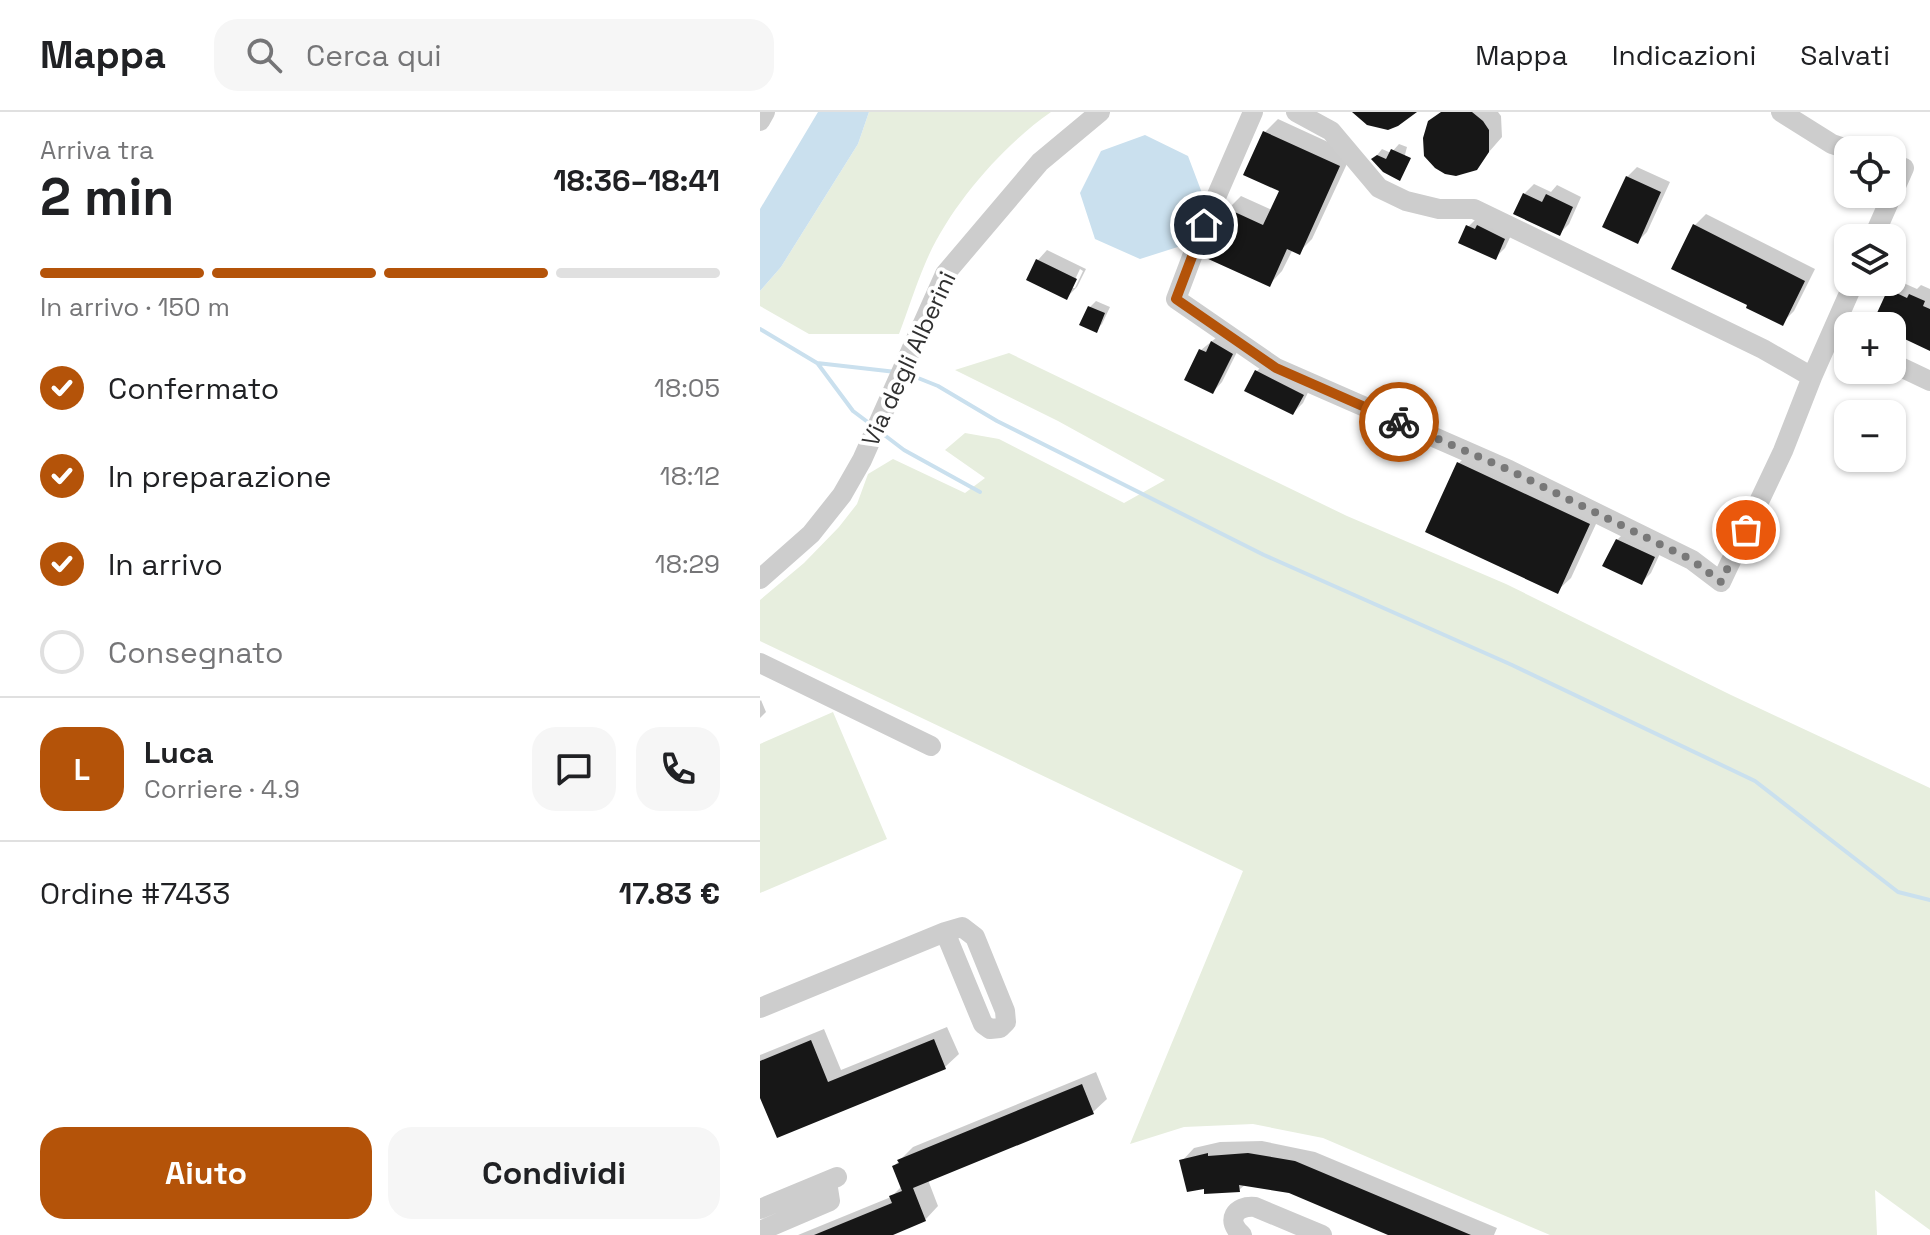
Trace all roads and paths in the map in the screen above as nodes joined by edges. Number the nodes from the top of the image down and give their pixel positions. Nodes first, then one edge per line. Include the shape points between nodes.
1 (765, 112) edge
2 (1100, 112) edge
3 (1253, 112) edge
4 (1296, 112) edge
5 (1781, 112) edge
6 (760, 121) edge
7 (1834, 145) edge
8 (1834, 347) edge
9 (1906, 370) edge
10 (1812, 377) junction
11 (1930, 381) edge
12 (760, 579) edge
13 (760, 663) edge
14 (931, 746) dead end
15 (945, 932) junction
16 (760, 1008) edge
17 (760, 1209) edge
18 (760, 1231) edge
19 (1242, 1235) edge
20 (1322, 1235) edge

1 - 6 street
2 - 12 street, Via degli Alberini via 1040,162 945,274 842,495 798,547
3 - 10 street via 1176,299 1276,368 1509,470 1692,560 1721,582
4 - 10 street via 1331,131 1379,188 1439,209 1474,209
5 - 7 street
8 - 10 street
9 - 11 street
13 - 14 street
15 - 15 street via 962,927 974,935 1005,1011 1006,1022 1000,1028 983,1024
15 - 16 street
17 - 18 street via 832,1180 830,1201
19 - 20 street via 1233,1218 1245,1206

